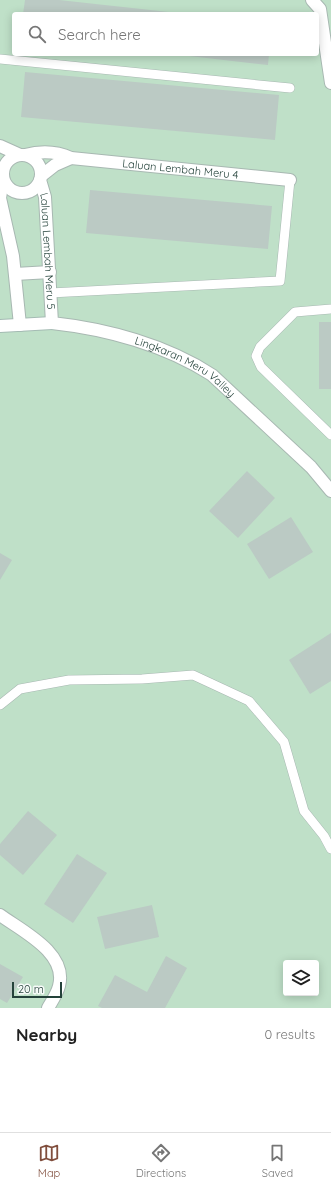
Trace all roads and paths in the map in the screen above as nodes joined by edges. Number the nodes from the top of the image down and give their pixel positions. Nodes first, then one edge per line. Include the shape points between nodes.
1 (312, 0) edge
2 (0, 59) edge
3 (331, 82) edge
4 (290, 88) dead end
5 (0, 146) edge
6 (22, 155) junction
7 (70, 158) junction
8 (2, 176) edge
9 (41, 178) junction
10 (290, 180) joint
11 (50, 272) junction
12 (15, 274) junction
13 (50, 293) junction
14 (331, 310) edge
15 (52, 323) junction
16 (20, 325) junction
17 (0, 326) edge
18 (331, 435) edge
19 (331, 491) edge
20 (0, 705) edge
21 (331, 849) edge
22 (0, 915) edge
23 (48, 1008) edge

1 - 3 street via 320,9
2 - 4 lane
5 - 6 street
6 - 7 street, Laluan Lembah Meru 4 via 41,152 62,154
6 - 8 street via 7,162
6 - 9 street via 35,160 41,170
7 - 9 street via 55,165
7 - 10 street, Laluan Lembah Meru 4
8 - 9 street via 10,189 21,193 33,190
8 - 12 street via 0,198
9 - 11 street, Laluan Lembah Meru 5 via 45,197
10 - 13 lane via 280,281
11 - 12 street
11 - 13 street, Laluan Lembah Meru 5
12 - 16 street
13 - 15 street, Laluan Lembah Meru 5
14 - 18 lane via 295,312 260,347 256,356 261,367
15 - 16 street, Lingkaran Meru Valley
15 - 19 street, Lingkaran Meru Valley via 77,326 131,339 196,364 218,380 311,467
16 - 17 street, Lingkaran Meru Valley
20 - 21 lane via 20,689 69,680 193,675 249,701 284,742 304,811
22 - 23 street via 46,948 54,958 59,968 59,986

